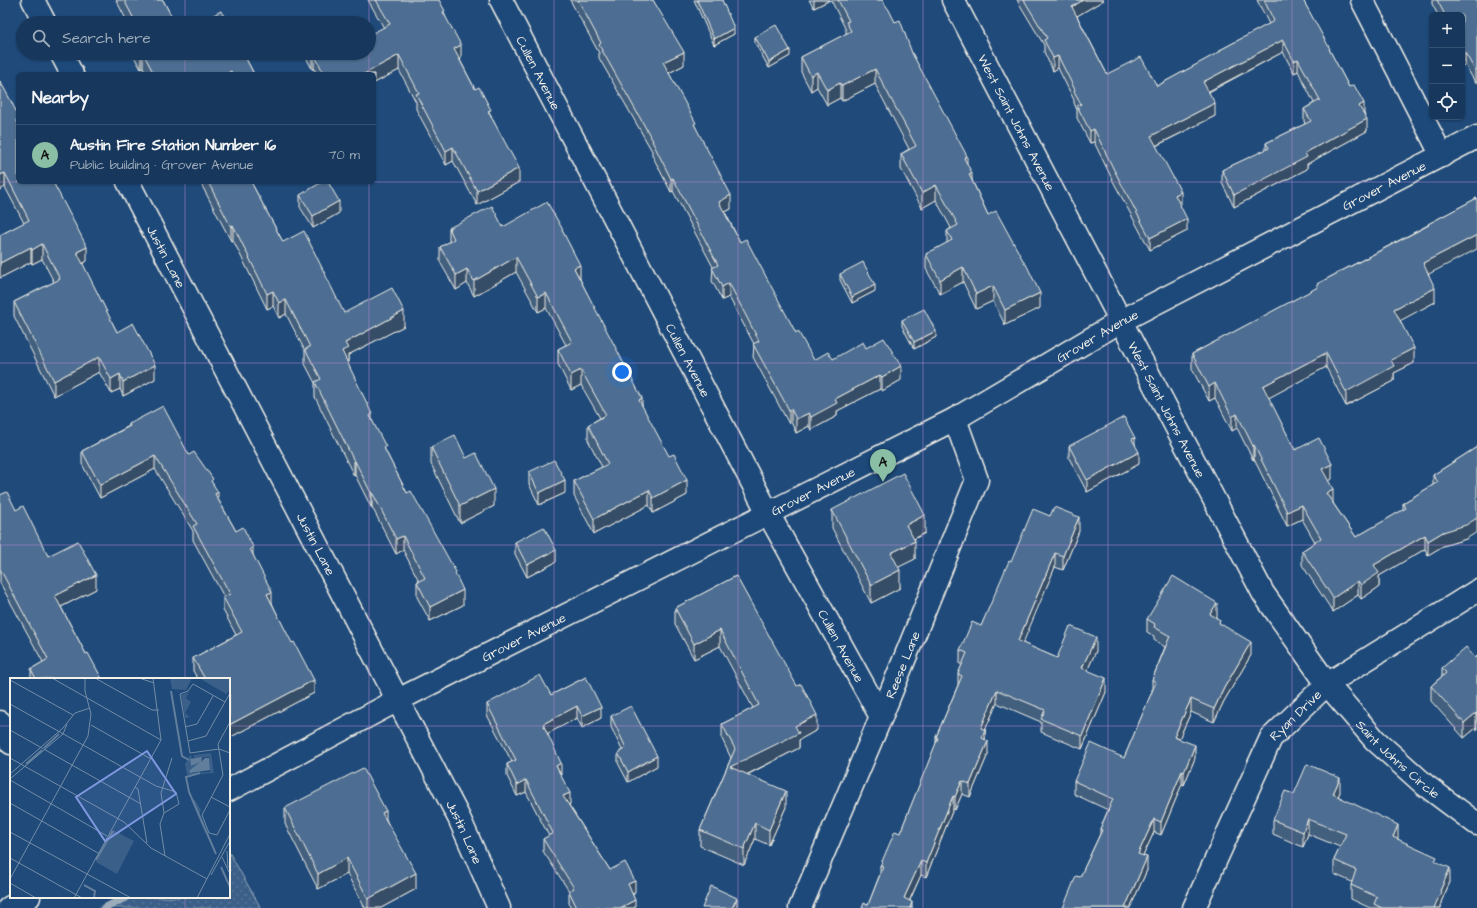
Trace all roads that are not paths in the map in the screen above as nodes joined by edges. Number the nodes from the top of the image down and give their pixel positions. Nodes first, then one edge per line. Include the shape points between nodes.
1 (33, 0) edge
2 (501, 0) edge
3 (953, 0) edge
4 (1362, 0) edge
5 (41, 16) edge
6 (65, 60) edge
7 (71, 72) edge
8 (1477, 137) edge
9 (1442, 156) junction
10 (129, 184) edge
11 (1121, 321) junction
12 (955, 419) junction
13 (768, 513) junction
14 (1477, 591) edge
15 (1327, 684) junction
16 (398, 700) junction
17 (881, 717) junction
18 (0, 722) edge
19 (10, 741) edge
20 (230, 789) edge
21 (1477, 824) edge
22 (27, 898) edge
23 (9, 908) edge
24 (499, 908) edge
25 (800, 908) edge
26 (1194, 908) edge

1 - 5 street
2 - 13 street, Cullen Avenue
3 - 11 street, West Saint Johns Avenue
4 - 9 street
6 - 7 street
8 - 9 street, Grover Avenue
9 - 11 street, Grover Avenue
10 - 16 street, Justin Lane
11 - 12 street, Grover Avenue
11 - 15 street, West Saint Johns Avenue via 1263,593
12 - 13 street, Grover Avenue
12 - 17 street, Reese Lane via 977,480
13 - 16 street, Grover Avenue
13 - 17 street, Cullen Avenue
14 - 15 street, Ryan Drive
15 - 21 street, Saint Johns Circle via 1375,740 1425,785
15 - 26 street, Ryan Drive via 1271,738
16 - 20 street, Grover Avenue
16 - 24 street, Justin Lane via 459,818
17 - 25 street, Reese Lane
18 - 19 street
22 - 23 street

